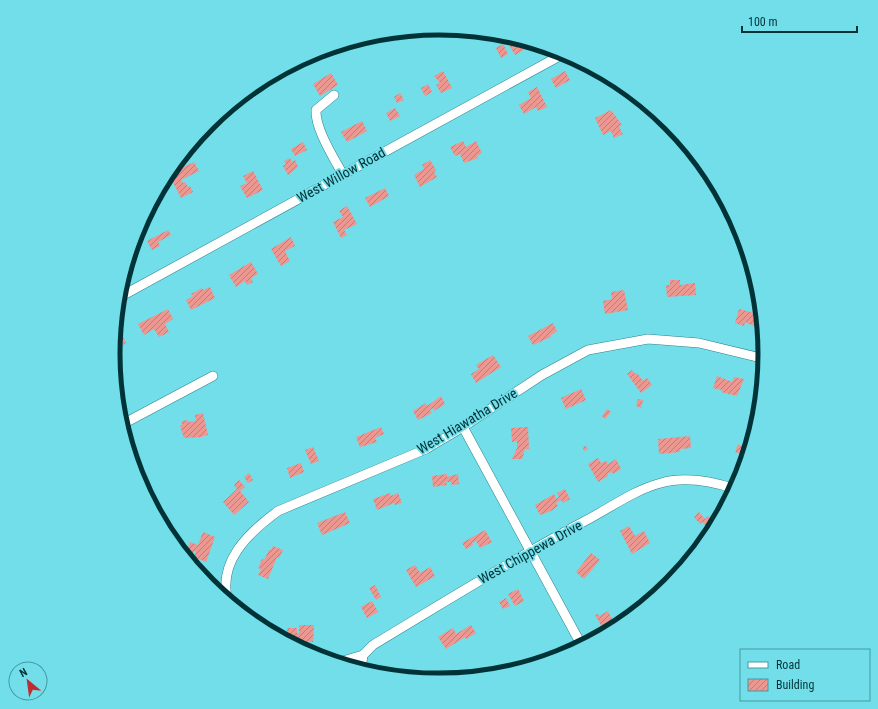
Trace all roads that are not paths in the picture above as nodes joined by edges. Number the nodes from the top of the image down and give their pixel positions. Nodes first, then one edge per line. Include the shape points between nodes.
1 (556, 57) edge
2 (334, 95) dead end
3 (343, 175) junction
4 (126, 294) edge
5 (758, 357) edge
6 (213, 376) dead end
7 (127, 422) edge
8 (463, 427) junction
9 (729, 488) edge
10 (529, 551) junction
11 (226, 593) edge
12 (579, 641) edge
13 (363, 655) junction
14 (346, 660) edge
15 (362, 664) edge

1 - 3 street, West Willow Road
2 - 3 street via 316,110 316,116
3 - 4 street, West Willow Road
5 - 8 street, West Hiawatha Drive via 699,343 648,339 588,350 542,375
6 - 7 street
8 - 10 street
8 - 11 street, West Hiawatha Drive via 426,449 278,511 256,527 232,557
9 - 10 street, West Chippewa Drive via 710,481 684,480 662,483 641,490
10 - 12 street
10 - 13 street, West Chippewa Drive via 373,645
13 - 14 street, West Chippewa Drive
13 - 15 street

